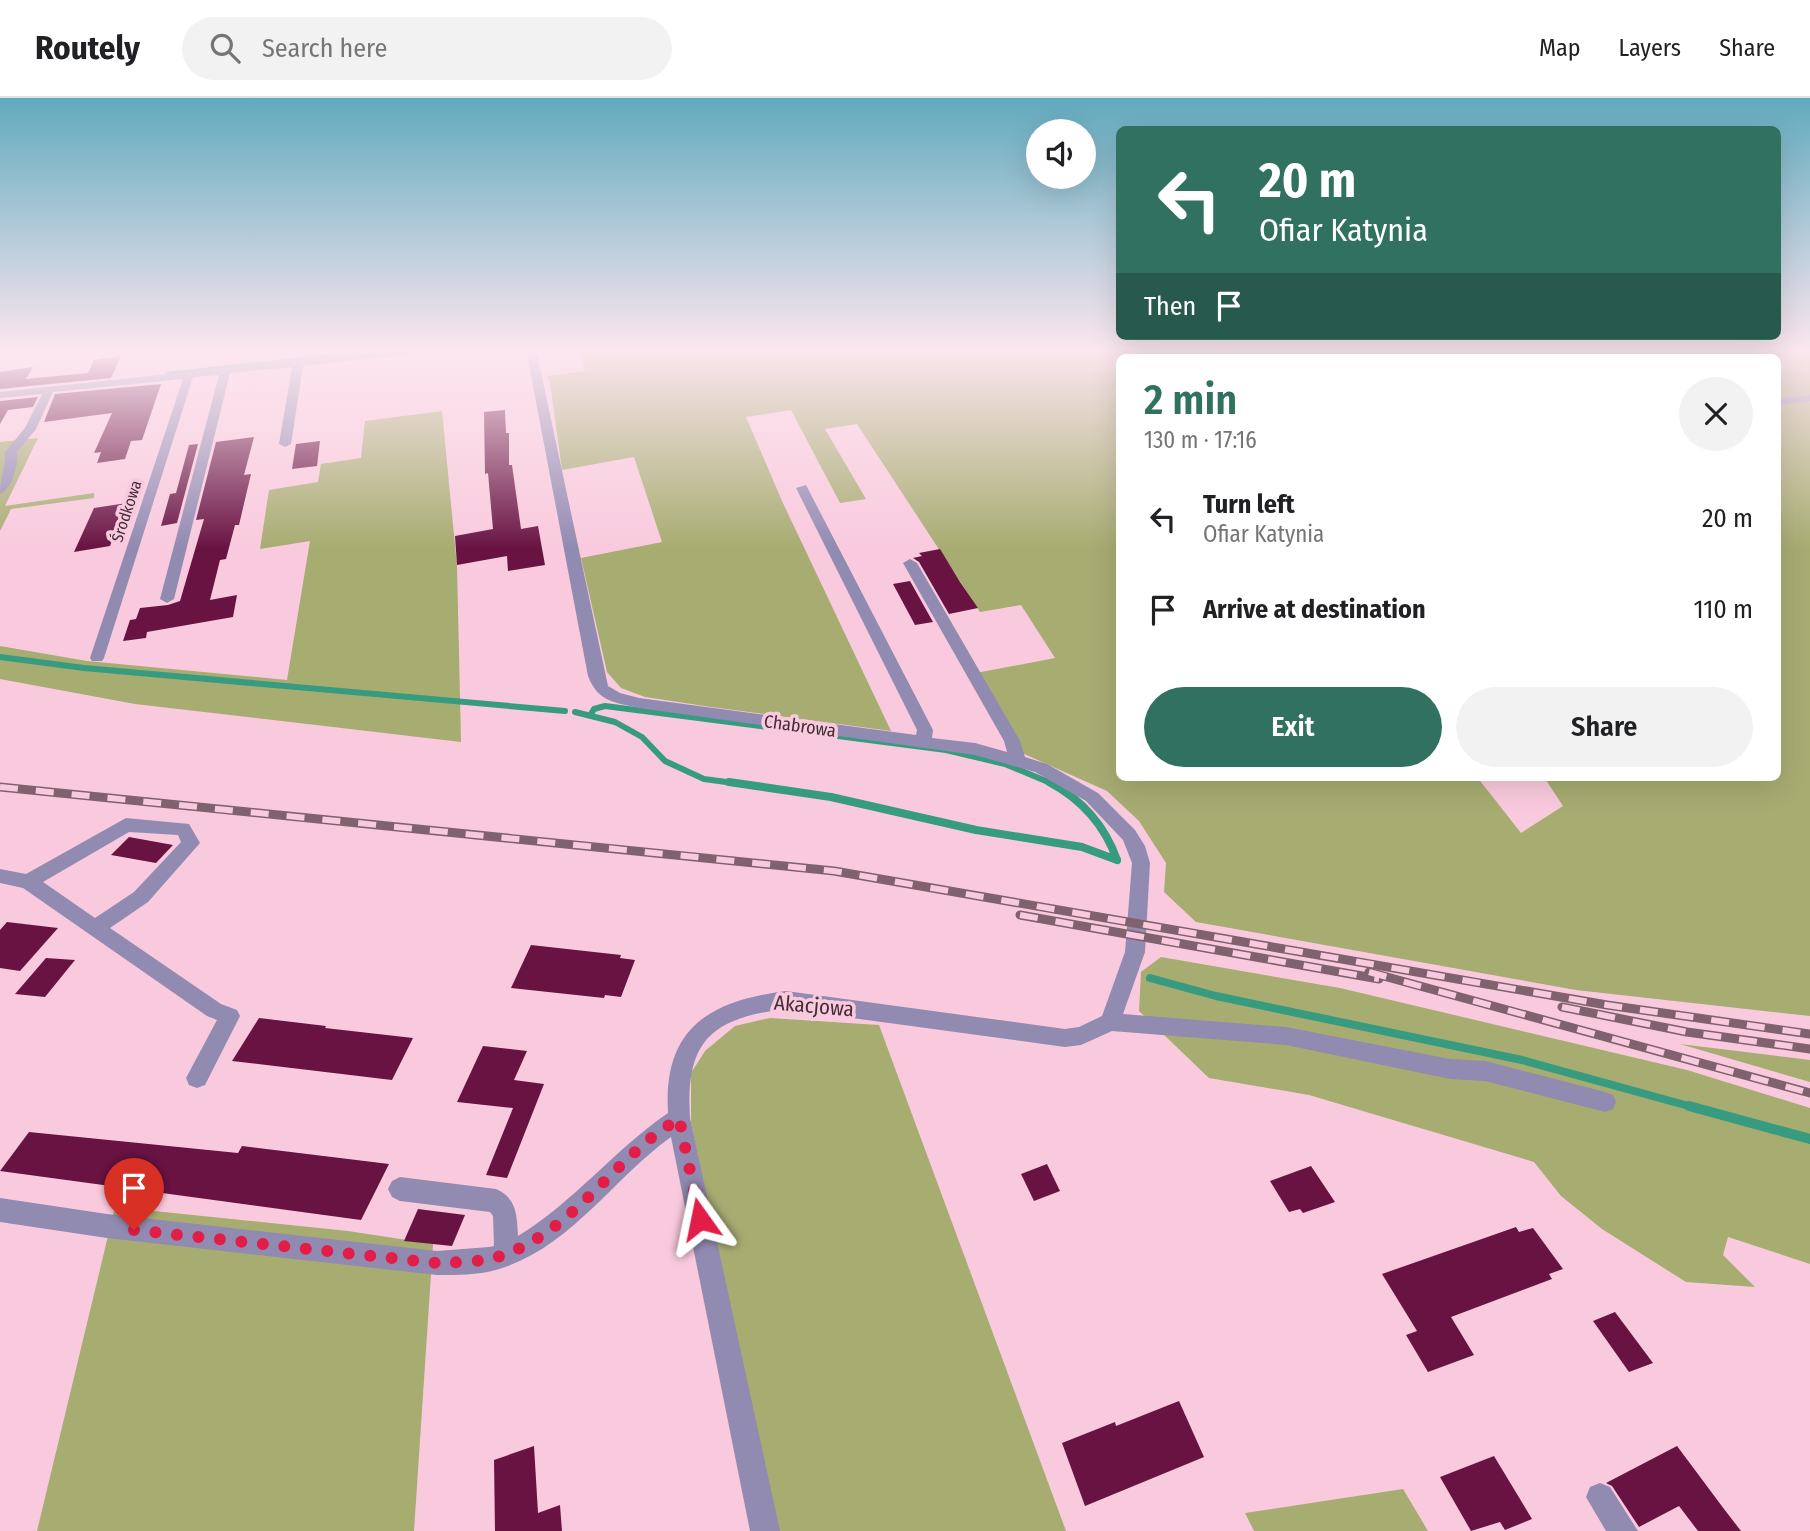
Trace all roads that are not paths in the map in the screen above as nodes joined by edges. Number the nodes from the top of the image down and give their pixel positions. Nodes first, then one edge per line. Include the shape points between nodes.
1 (36, 416) edge
2 (176, 416) edge
3 (214, 416) edge
4 (290, 416) edge
5 (544, 416) edge
6 (285, 444) dead end
7 (802, 488) dead end
8 (0, 490) edge
9 (911, 563) dead end
10 (167, 599) dead end
11 (97, 658) dead end
12 (923, 743) junction
13 (1017, 760) junction
14 (0, 876) edge
15 (28, 882) junction
16 (96, 928) junction
17 (1110, 1021) junction
18 (197, 1078) dead end
19 (1605, 1102) dead end
20 (679, 1118) junction
21 (400, 1189) dead end
22 (0, 1210) edge
23 (506, 1254) junction
24 (1600, 1497) dead end
25 (765, 1531) edge
26 (1623, 1531) edge

1 - 8 street via 11,452 12,465
2 - 11 street, Środkowa
3 - 10 street
4 - 6 street
5 - 12 street, Chabrowa via 601,689 639,703
7 - 12 street via 925,730
9 - 13 street via 1012,741
12 - 13 street, Chabrowa
13 - 17 street, Chabrowa via 1092,797 1136,846 1140,863 1135,952
14 - 15 street
15 - 16 street
15 - 16 street via 126,825 183,829 191,843 141,897
16 - 18 street via 214,1010 230,1016
17 - 19 street via 1286,1036 1517,1078
17 - 20 street, Akacjowa via 1081,1036 1065,1038 786,1000 758,1002 727,1012 691,1041 678,1073
20 - 23 street via 645,1143 571,1213
20 - 25 street, Akacjowa
21 - 23 street via 496,1201 505,1212
22 - 23 street via 437,1263
24 - 26 street

